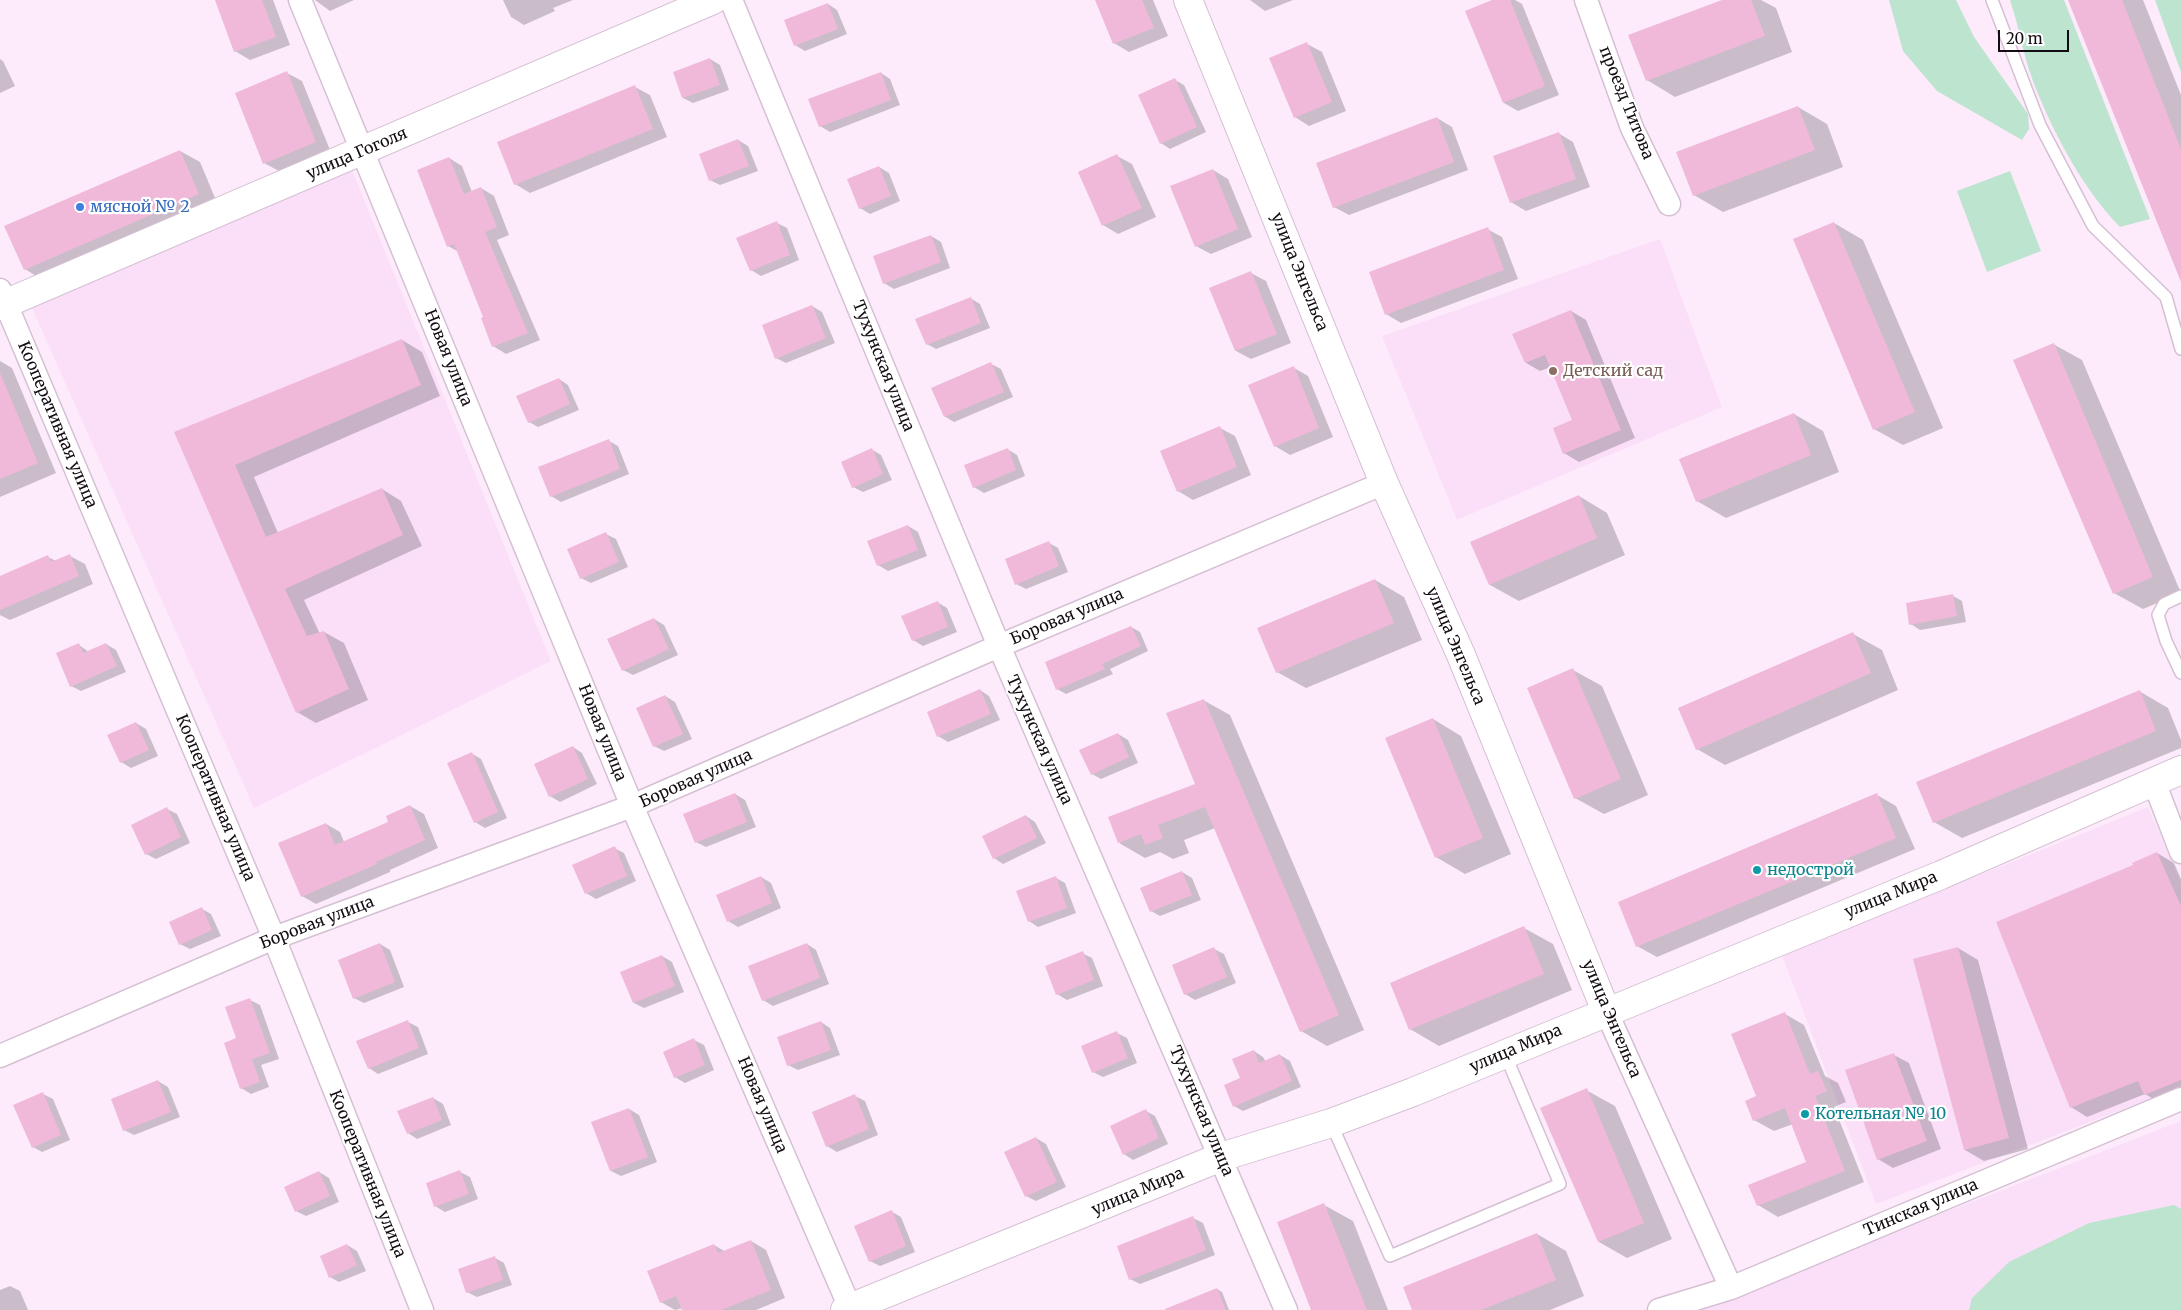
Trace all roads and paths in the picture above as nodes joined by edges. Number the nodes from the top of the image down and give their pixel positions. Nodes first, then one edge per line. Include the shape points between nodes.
1 (300, 0) edge
2 (713, 0) edge
3 (731, 0) edge
4 (1188, 0) edge
5 (1586, 0) edge
6 (1992, 0) edge
7 (364, 152) junction
8 (1669, 204) dead end
9 (2, 300) edge
10 (2181, 349) edge
11 (1384, 482) junction
12 (2181, 596) edge
13 (999, 646) junction
14 (2181, 673) edge
15 (2181, 770) edge
16 (2154, 782) junction
17 (632, 806) junction
18 (2181, 852) edge
19 (274, 938) junction
20 (1606, 1011) junction
21 (1505, 1054) junction
22 (0, 1056) edge
23 (2181, 1098) edge
24 (1331, 1123) junction
25 (1221, 1157) junction
26 (1731, 1288) junction
27 (848, 1309) edge
28 (422, 1310) edge
29 (1286, 1310) edge
30 (1659, 1310) edge

1 - 7 street, Новая улица
2 - 7 street, улица Гоголя
3 - 13 street, Тухунская улица
4 - 11 street, улица Энгельса
5 - 8 street, проезд Титова via 1632,128
6 - 10 lane via 2040,125 2093,226 2166,297
7 - 9 street, улица Гоголя
7 - 17 street, Новая улица
9 - 19 street, Кооперативная улица
11 - 13 street, Боровая улица
11 - 20 street, улица Энгельса via 1460,655
12 - 14 lane via 2164,604 2158,615
13 - 17 street, Боровая улица
13 - 25 street, Тухунская улица
15 - 16 street, улица Мира
16 - 18 street
16 - 20 street, улица Мира via 1941,875
17 - 19 street, Боровая улица
17 - 27 street, Новая улица
19 - 22 street, Боровая улица
19 - 28 street, Кооперативная улица
20 - 21 street, улица Мира
20 - 26 street, улица Энгельса
21 - 24 street, улица Мира
21 - 24 lane via 1560,1184 1390,1256
23 - 26 street, Тинская улица
24 - 25 street, улица Мира
25 - 27 street, улица Мира
25 - 29 street, Тухунская улица
26 - 30 street, Тинская улица

